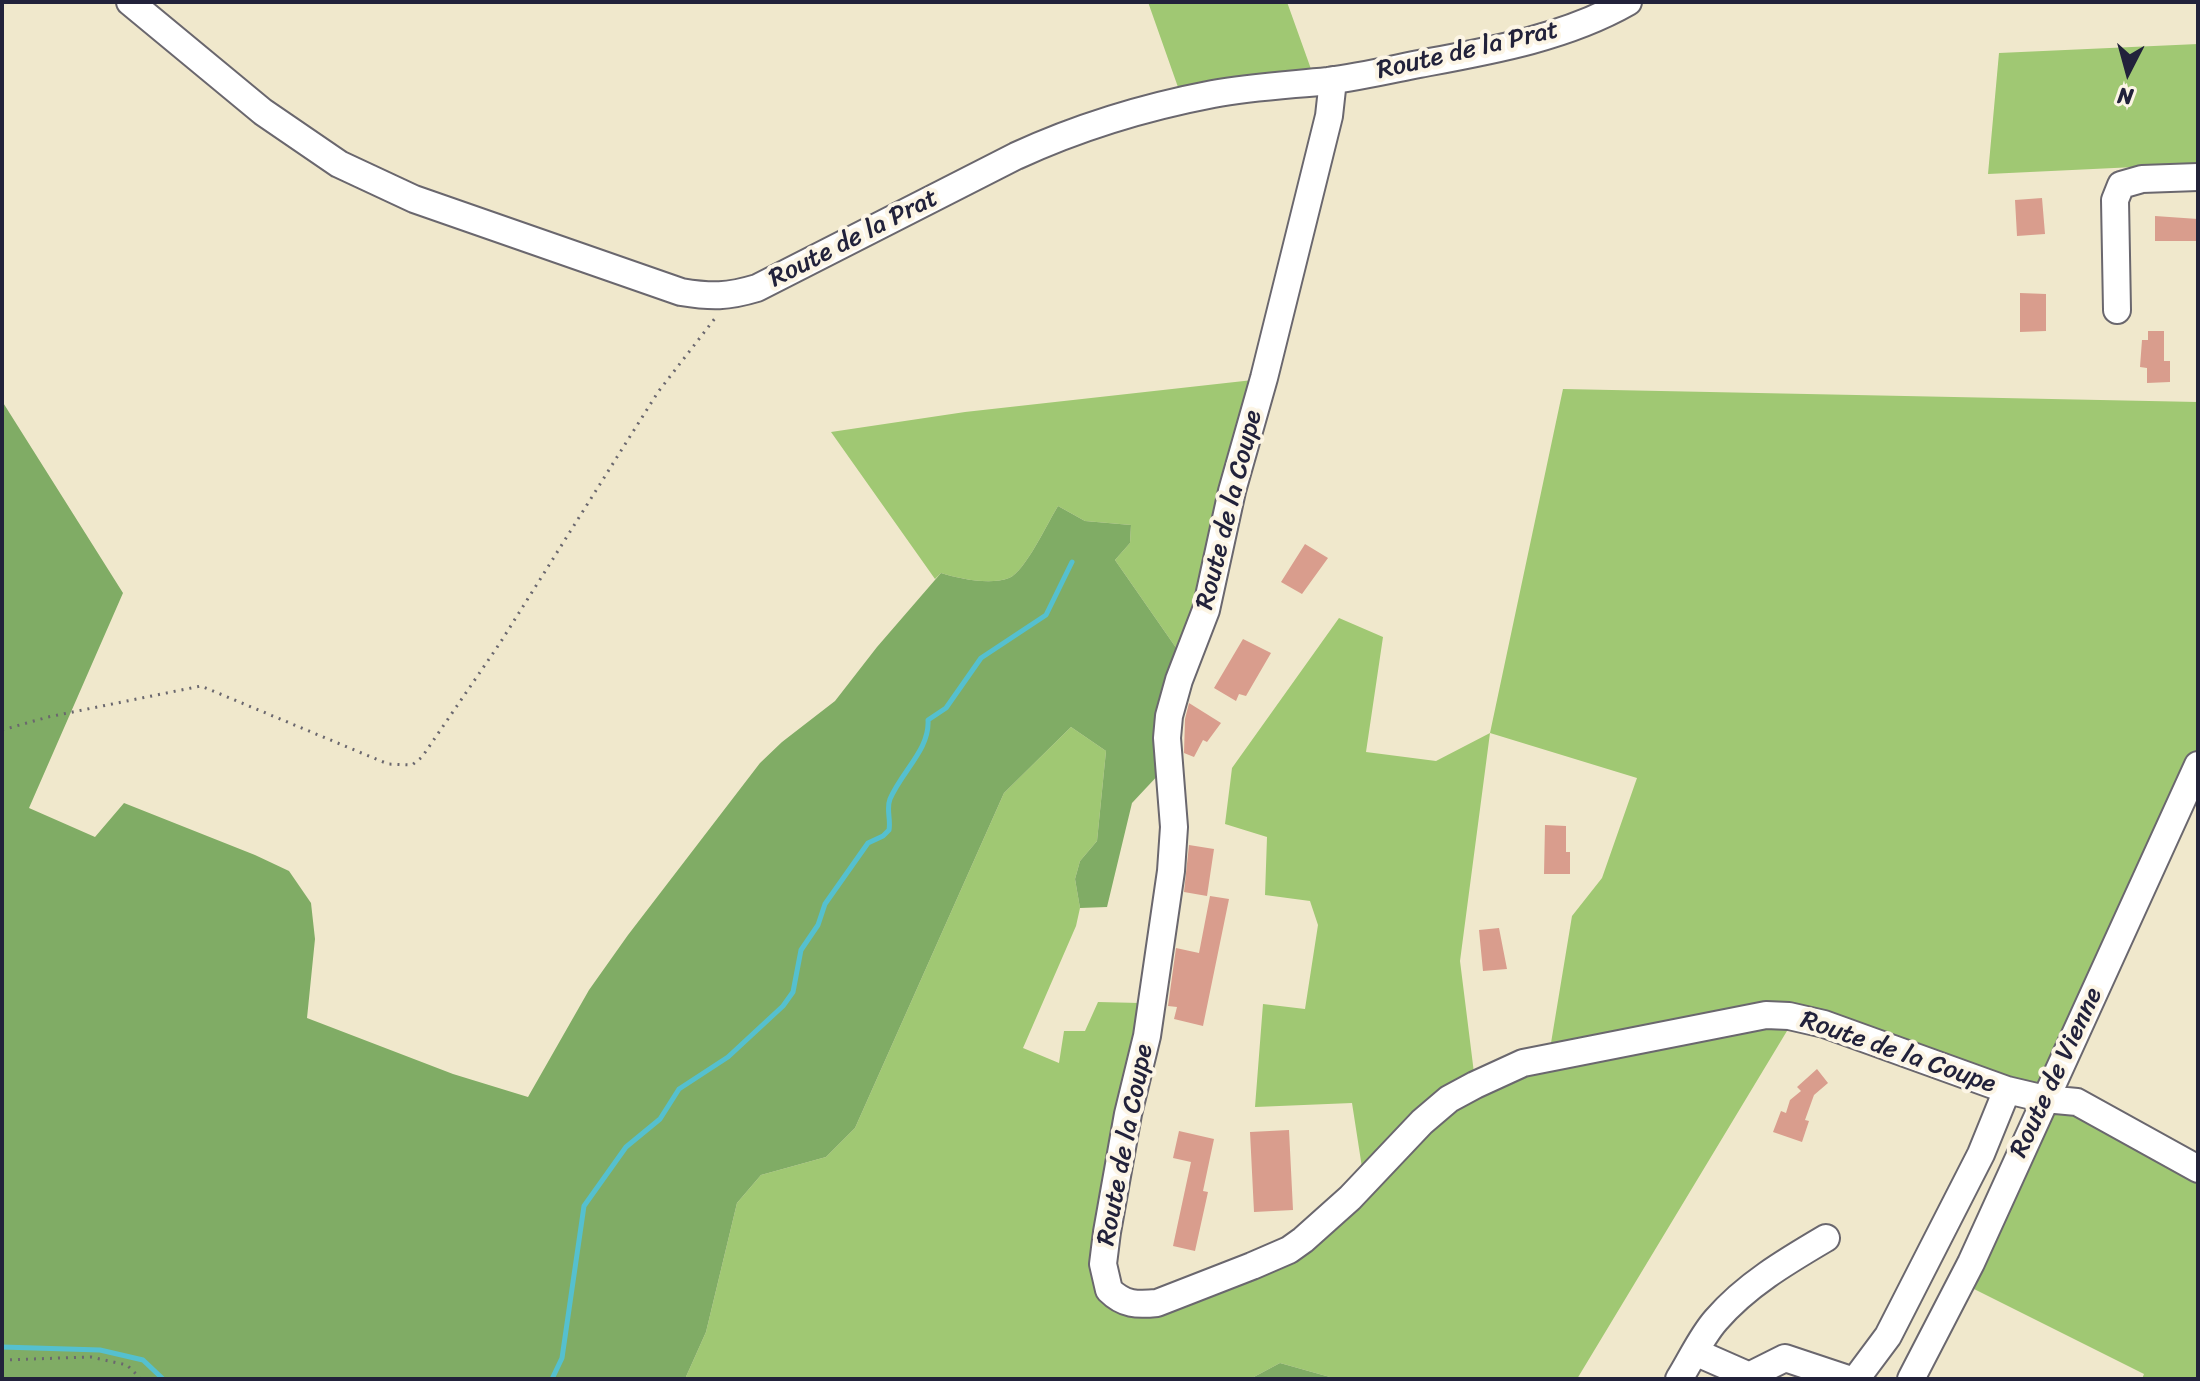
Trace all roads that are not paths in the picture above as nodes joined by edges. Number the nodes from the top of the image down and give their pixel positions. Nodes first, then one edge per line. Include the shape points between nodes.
1 (130, 2) edge
2 (1628, 2) edge
3 (1333, 80) junction
4 (2198, 177) edge
5 (2117, 310) dead end
6 (2198, 765) edge
7 (2007, 1090) junction
8 (2045, 1099) junction
9 (2198, 1169) edge
10 (1826, 1238) dead end
11 (1695, 1352) junction
12 (1679, 1379) edge
13 (1848, 1379) edge
14 (1856, 1379) edge
15 (1911, 1379) edge

1 - 3 street, Route de la Prat via 263,112 339,164 414,199 681,292 709,297 757,288 1057,137 1204,96
2 - 3 street, Route de la Prat via 1525,42
3 - 7 street, Route de la Coupe via 1329,116 1209,595 1169,716 1171,871 1147,1036 1107,1232 1103,1264 1109,1290 1128,1303 1157,1303 1289,1250 1350,1198 1449,1099 1523,1063 1575,1051 1766,1015 1789,1016
4 - 5 street via 2121,185 2115,200
6 - 8 street, Route de Vienne
7 - 8 street, Route de la Coupe
7 - 14 street via 1981,1154 1888,1336
8 - 9 street, Route de la Coupe via 2077,1102
8 - 15 street, Route de Vienne via 1971,1263
10 - 11 street via 1736,1299
11 - 12 street
11 - 13 street via 1745,1374 1785,1358

